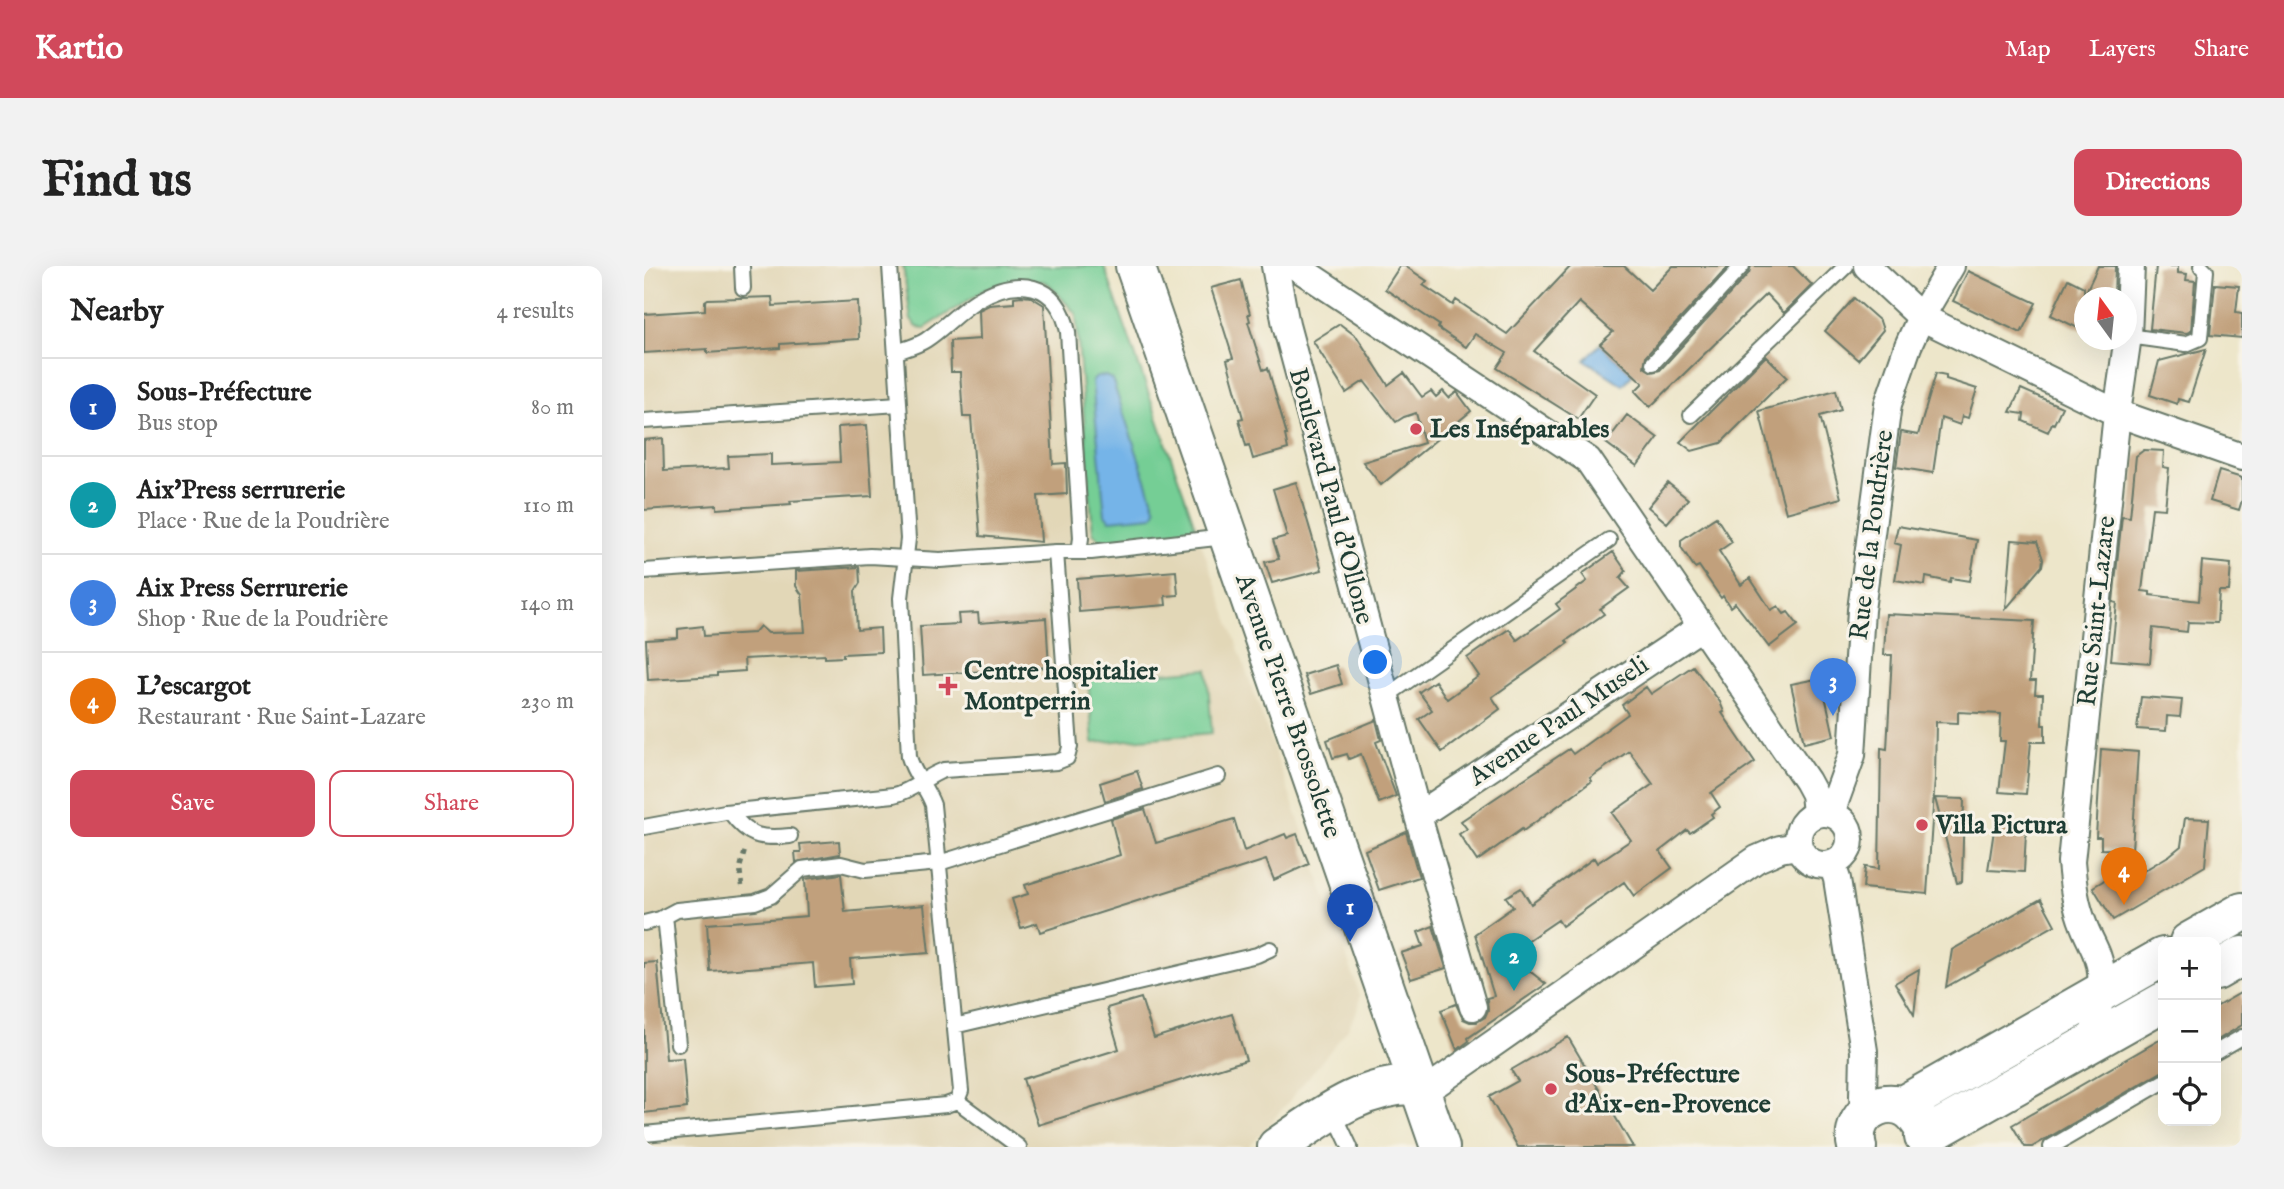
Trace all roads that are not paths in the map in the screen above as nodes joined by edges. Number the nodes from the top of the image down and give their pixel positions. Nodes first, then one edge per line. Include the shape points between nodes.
1 (742, 266) edge
2 (890, 266) edge
3 (1135, 266) edge
4 (1275, 266) edge
5 (1295, 266) edge
6 (1742, 266) edge
7 (1846, 266) edge
8 (1867, 266) edge
9 (1951, 266) edge
10 (2131, 266) edge
11 (2201, 266) edge
12 (2130, 287) edge
13 (743, 288) dead end
14 (1921, 317) junction
15 (2137, 337) edge
16 (2126, 350) edge
17 (896, 352) junction
18 (1653, 363) dead end
19 (899, 404) junction
20 (2117, 413) junction
21 (1691, 415) dead end
22 (644, 421) edge
23 (2242, 457) edge
24 (1229, 537) junction
25 (1609, 540) dead end
26 (1056, 552) junction
27 (1079, 552) junction
28 (908, 558) junction
29 (644, 571) edge
30 (1701, 626) junction
31 (1385, 697) junction
32 (1218, 776) dead end
33 (920, 782) junction
34 (730, 812) junction
35 (1824, 813) junction
36 (1418, 816) junction
37 (644, 827) edge
38 (790, 836) dead end
39 (1798, 846) junction
40 (939, 863) junction
41 (1832, 864) junction
42 (2242, 912) edge
43 (665, 915) junction
44 (644, 923) edge
45 (2198, 937) edge
46 (1270, 949) dead end
47 (2098, 952) junction
48 (2242, 956) edge
49 (2154, 963) edge
50 (2221, 968) edge
51 (2101, 993) junction
52 (2158, 1005) edge
53 (1473, 1007) dead end
54 (954, 1026) junction
55 (2242, 1037) edge
56 (2092, 1042) junction
57 (678, 1044) dead end
58 (2221, 1049) edge
59 (1418, 1085) junction
60 (2158, 1085) edge
61 (957, 1101) junction
62 (1332, 1110) junction
63 (1868, 1124) edge
64 (644, 1134) edge
65 (1923, 1142) edge
66 (1019, 1147) edge
67 (1277, 1147) edge
68 (1350, 1147) edge
69 (1440, 1147) edge
70 (2051, 1147) edge

1 - 13 lane
2 - 17 lane
3 - 24 main road, Avenue Pierre Brossolette
4 - 31 street, Boulevard Paul d'Ollone via 1286,325
5 - 30 street via 1588,460
6 - 18 lane
7 - 21 lane
8 - 14 street
9 - 14 street, Rue de la Poudrière
10 - 12 street, Rue Saint-Lazare
11 - 15 lane via 2206,271 2200,338 2186,344
14 - 20 street
14 - 35 street, Rue de la Poudrière via 1888,404 1861,610 1852,755
16 - 20 street, Rue Saint-Lazare
17 - 19 lane
17 - 27 lane via 925,341 991,292 1029,287 1045,291 1057,302 1068,332 1082,538
19 - 22 lane
19 - 28 lane
20 - 23 street
20 - 47 street, Rue Saint-Lazare via 2071,862 2075,900
24 - 27 lane
24 - 59 main road, Avenue Pierre Brossolette
25 - 31 lane
26 - 27 lane
26 - 28 lane
26 - 33 lane via 1070,747 1067,758 944,770
28 - 29 lane via 870,556
28 - 33 lane via 901,598 908,739 909,757
30 - 35 street
30 - 36 street, Avenue Paul Museli
31 - 36 street, Boulevard Paul d'Ollone
32 - 40 lane
33 - 34 lane via 894,795
33 - 40 lane via 933,805
34 - 37 lane
34 - 38 lane via 742,828 756,836
35 - 39 street via 1802,822
35 - 41 street via 1844,822 1850,838 1845,854
36 - 53 street, Boulevard Paul d'Ollone
39 - 41 street via 1808,860
39 - 59 street via 1757,859 1437,1083
40 - 43 lane via 865,870 841,864 808,866 771,896 755,902
40 - 54 lane
41 - 63 street via 1864,1051
42 - 45 main road
43 - 44 lane
43 - 57 lane
46 - 54 lane
47 - 49 street
47 - 51 street, Rue Saint-Lazare
48 - 50 main road
49 - 51 main road
51 - 56 street, Rue Saint-Lazare
51 - 63 main road
52 - 56 main road
54 - 61 lane via 961,1090
55 - 58 lane
56 - 65 main road
59 - 62 main road via 1397,1084 1371,1091
59 - 69 main road, Avenue Pierre Brossolette
60 - 70 lane
61 - 64 lane
61 - 66 lane
62 - 67 main road
62 - 68 lane
63 - 65 main road via 1915,1114

